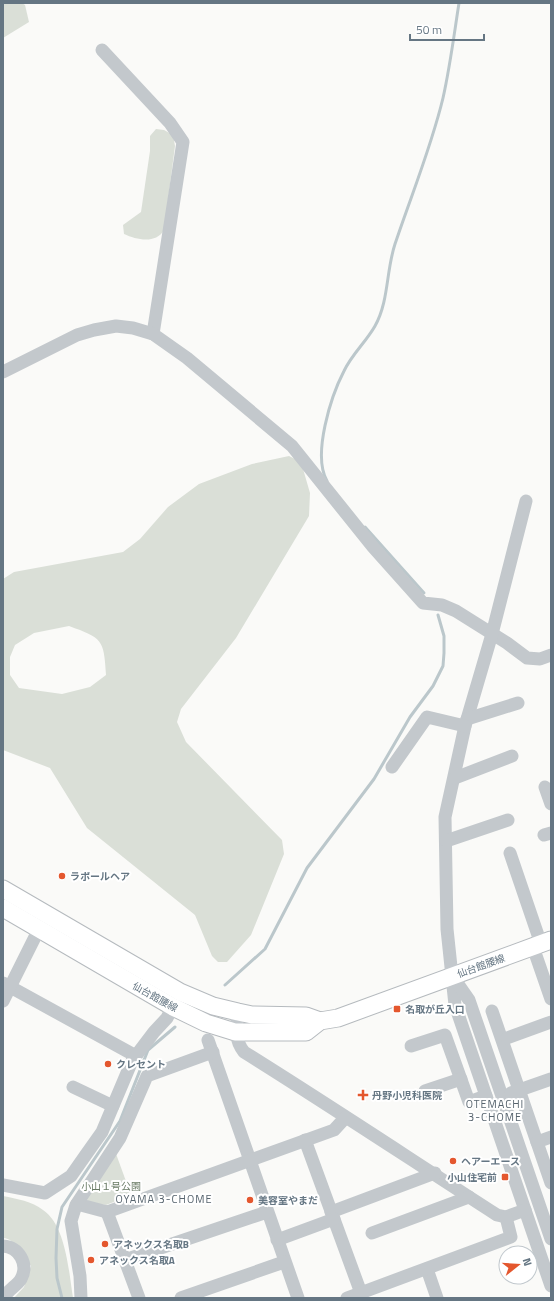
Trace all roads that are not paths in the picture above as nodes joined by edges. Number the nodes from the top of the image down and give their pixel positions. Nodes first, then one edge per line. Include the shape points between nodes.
1 (102, 50) dead end
2 (153, 334) junction
3 (3, 372) edge
4 (526, 501) dead end
5 (492, 634) junction
6 (551, 655) edge
7 (518, 703) dead end
8 (466, 722) junction
9 (512, 756) dead end
10 (392, 767) dead end
11 (455, 778) junction
12 (545, 787) dead end
13 (551, 804) edge
14 (508, 820) dead end
15 (446, 841) junction
16 (510, 852) dead end
17 (3, 889) edge
18 (3, 908) edge
19 (39, 929) junction
20 (542, 944) edge
21 (452, 976) junction
22 (7, 985) edge
23 (551, 999) edge
24 (176, 1000) junction
25 (3, 1001) edge
26 (492, 1011) dead end
27 (238, 1012) junction
28 (320, 1021) junction
29 (551, 1022) edge
30 (235, 1032) junction
31 (506, 1038) dead end
32 (411, 1046) dead end
33 (136, 1056) junction
34 (460, 1078) junction
35 (551, 1079) edge
36 (73, 1087) dead end
37 (425, 1091) dead end
38 (519, 1091) junction
39 (486, 1096) junction
40 (502, 1096) junction
41 (113, 1106) junction
42 (345, 1118) junction
43 (551, 1137) edge
44 (305, 1140) junction
45 (537, 1142) junction
46 (249, 1160) junction
47 (435, 1174) junction
48 (551, 1183) edge
49 (3, 1185) edge
50 (469, 1197) junction
51 (77, 1204) junction
52 (525, 1210) junction
53 (107, 1212) junction
54 (267, 1212) junction
55 (333, 1216) junction
56 (506, 1217) junction
57 (372, 1233) dead end
58 (551, 1239) edge
59 (277, 1240) junction
60 (3, 1246) edge
61 (125, 1260) junction
62 (284, 1262) junction
63 (427, 1269) junction
64 (551, 1286) edge
65 (361, 1293) junction
66 (4, 1298) edge
67 (81, 1298) edge
68 (139, 1298) edge
69 (181, 1298) edge
70 (298, 1298) edge
71 (347, 1298) edge
72 (437, 1298) edge

1 - 2 street via 170,123 183,142
2 - 3 street via 116,326 94,330 77,335
2 - 5 street via 187,358 292,446 373,547 423,603 442,605 456,611
4 - 5 street
5 - 6 street via 527,658 540,659
5 - 8 street
7 - 8 street
8 - 10 street via 427,716
8 - 11 street
9 - 11 street
11 - 15 street via 445,817
12 - 13 street
14 - 15 street
15 - 21 street via 447,929
16 - 20 street
17 - 24 main road, 仙台館腰線
18 - 19 main road, 仙台館腰線
19 - 22 street
19 - 24 main road, 仙台館腰線
20 - 21 main road, 仙台館腰線
20 - 23 street
21 - 28 main road, 仙台館腰線 via 338,1018
21 - 39 street via 455,1005
21 - 40 street via 469,1000
22 - 25 street
22 - 33 street
24 - 27 main road, 仙台館腰線
24 - 30 main road, 仙台館腰線 via 206,1023
24 - 33 street via 167,1018
26 - 38 street
27 - 28 main road, 仙台館腰線 via 306,1016
27 - 30 street
28 - 30 main road, 仙台館腰線 via 306,1032
29 - 31 street
30 - 42 street via 238,1044 244,1052
32 - 34 street via 445,1035
33 - 41 street
34 - 37 street
34 - 39 street via 469,1102
35 - 38 street
36 - 41 street
38 - 40 street
38 - 45 street
39 - 52 street
40 - 58 street
41 - 49 street via 102,1132 66,1180 45,1193
42 - 44 street via 334,1130
42 - 47 street
43 - 45 street
44 - 46 street
44 - 55 street
45 - 48 street
46 - 51 street via 210,1046 147,1076 120,1138
46 - 53 street
46 - 54 street
47 - 50 street
47 - 55 street
50 - 56 street via 497,1215
50 - 57 street
51 - 53 street
51 - 67 street via 71,1221
52 - 56 street
52 - 64 street
53 - 61 street
54 - 59 street
54 - 61 street
55 - 59 street
55 - 65 street
56 - 63 street via 511,1237
59 - 62 street
60 - 66 street via 9,1246 19,1252 24,1264 21,1279
61 - 68 street
62 - 69 street
62 - 70 street
63 - 65 street
63 - 72 street
65 - 71 street

